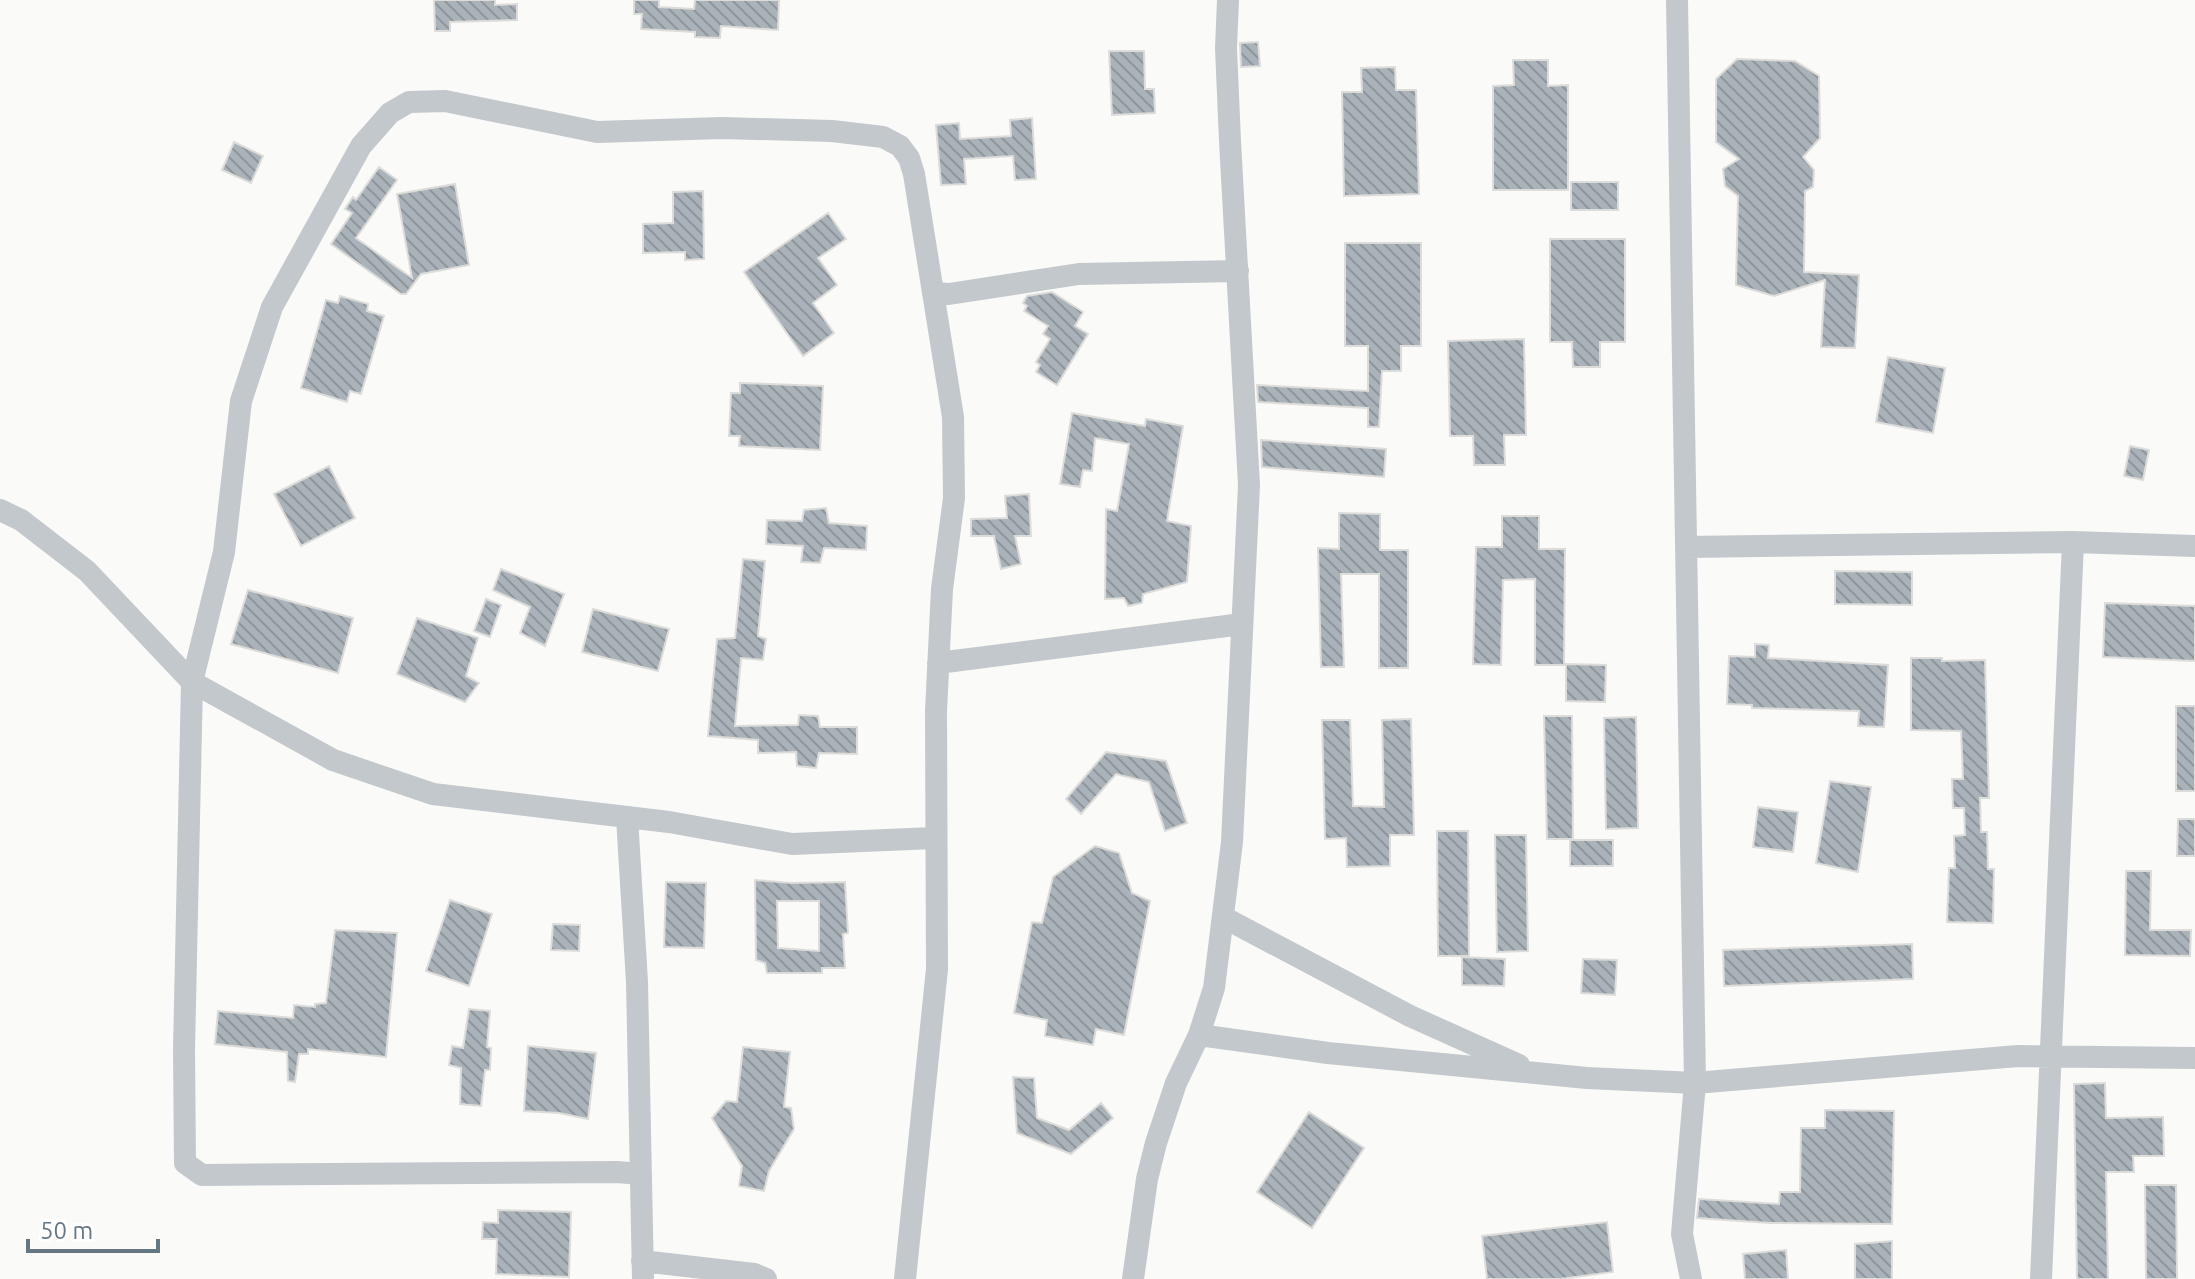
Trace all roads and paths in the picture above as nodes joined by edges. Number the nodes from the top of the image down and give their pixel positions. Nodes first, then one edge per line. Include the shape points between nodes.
1 (1228, 0) edge
2 (1677, 0) edge
3 (1238, 271) junction
4 (935, 293) junction
5 (0, 510) edge
6 (2073, 542) junction
7 (2195, 546) edge
8 (1686, 547) junction
9 (1242, 624) junction
10 (938, 663) junction
11 (192, 682) junction
12 (627, 817) junction
13 (934, 838) junction
14 (1223, 917) junction
15 (1199, 1035) junction
16 (2051, 1055) junction
17 (2195, 1058) edge
18 (1537, 1073) junction
19 (1695, 1083) junction
20 (641, 1174) junction
21 (643, 1270) edge
22 (766, 1279) edge
23 (905, 1279) edge
24 (1133, 1279) edge
25 (1691, 1279) edge
26 (2041, 1279) edge

1 - 3 street
2 - 8 street
3 - 4 street via 1079,274
3 - 9 street via 1249,485
4 - 10 street via 953,417 954,498
4 - 11 street via 909,158 883,137 722,128 597,132 445,101 409,102 390,113 361,146 272,307 241,401 224,552
5 - 11 street via 87,571
6 - 7 street
6 - 8 street
6 - 16 street
8 - 19 street
9 - 10 street
9 - 14 street via 1232,842
10 - 13 street
11 - 12 street via 333,760 433,794
11 - 20 street via 185,1163 202,1175
12 - 13 street via 792,844
12 - 20 street
13 - 23 street via 935,1000
14 - 15 street via 1214,988
14 - 18 street via 1410,1016
15 - 18 street
15 - 24 street via 1156,1143
16 - 17 street
16 - 19 street
16 - 26 street
18 - 19 street
19 - 25 street via 1682,1234
20 - 21 street
21 - 22 street via 754,1274

